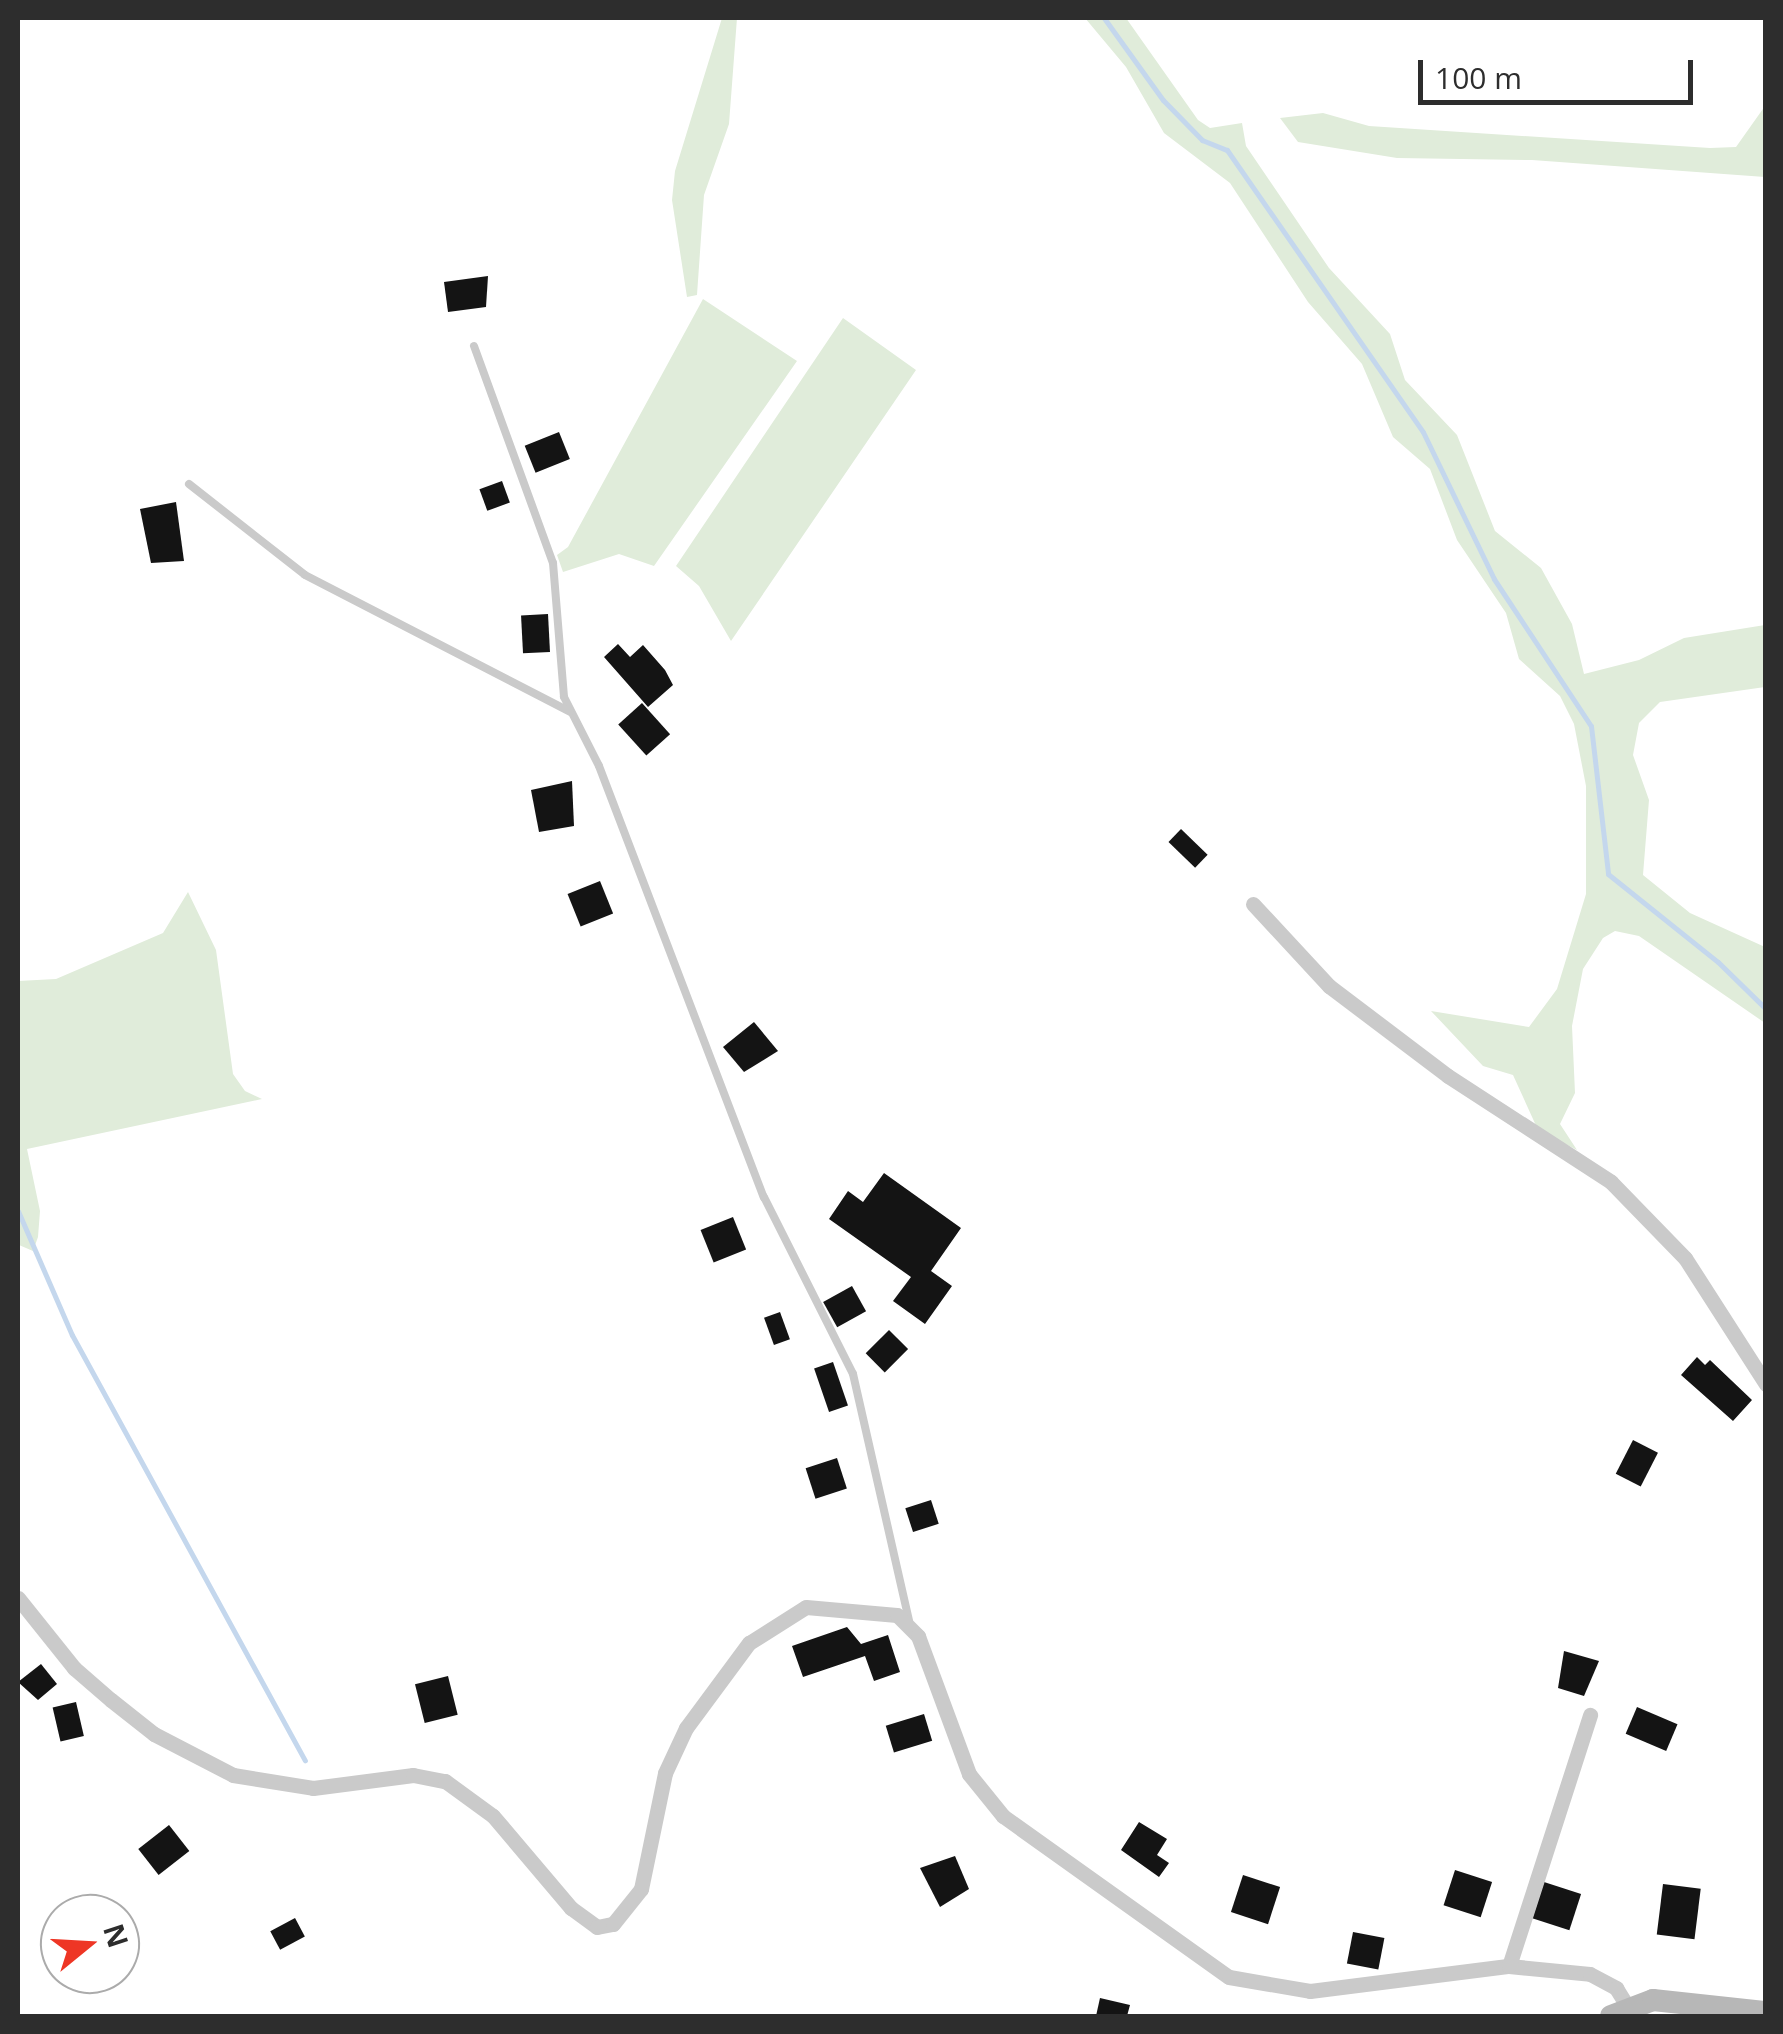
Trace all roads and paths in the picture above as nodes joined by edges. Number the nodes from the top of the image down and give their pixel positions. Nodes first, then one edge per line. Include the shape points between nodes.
1 (474, 346) dead end
2 (189, 484) dead end
3 (570, 712) junction
4 (1253, 904) dead end
5 (1766, 1384) edge
6 (18, 1598) edge
7 (908, 1621) junction
8 (1590, 1715) dead end
9 (1509, 1966) junction
10 (1619, 2012) edge
11 (1766, 2012) edge

1 - 3 lane via 553,563
2 - 3 lane via 306,575
3 - 7 lane via 599,766 764,1197 853,1374
4 - 5 street via 1329,986 1626,1196 1686,1258
6 - 7 street via 74,1668 111,1700 154,1734 233,1775 313,1788 413,1775 445,1781 493,1816 571,1908 597,1927 614,1924 641,1888 666,1773 686,1728 749,1643 806,1607
7 - 9 street via 952,1739 1003,1816 1229,1977 1310,1990
8 - 9 street
9 - 10 street via 1590,1974 1616,1988
10 - 11 street via 1668,2000

